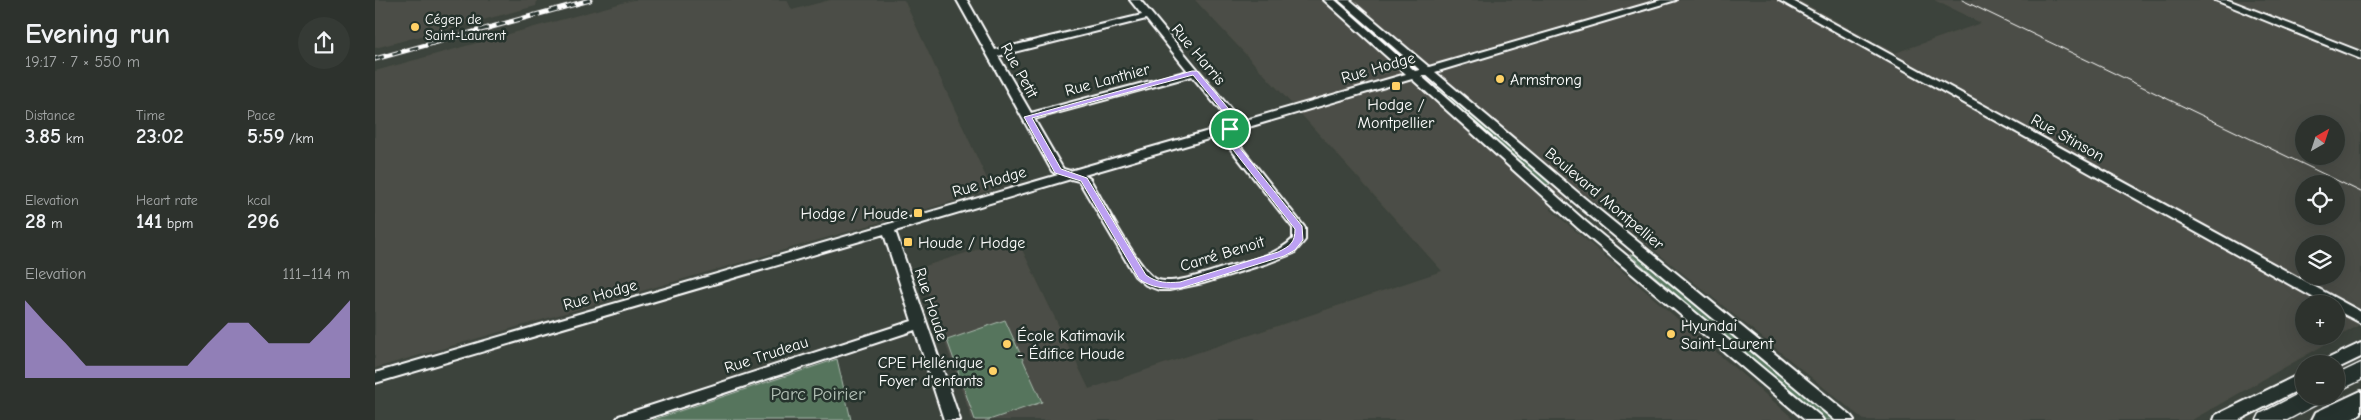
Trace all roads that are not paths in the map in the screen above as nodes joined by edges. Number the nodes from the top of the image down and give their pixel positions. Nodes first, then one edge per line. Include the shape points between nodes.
1 (963, 0) edge
2 (1135, 0) edge
3 (1329, 0) edge
4 (1343, 0) edge
5 (1671, 0) edge
6 (1784, 0) edge
7 (2220, 0) edge
8 (1148, 16) junction
9 (992, 54) junction
10 (2361, 56) edge
11 (1428, 71) junction
12 (1195, 72) junction
13 (1414, 75) junction
14 (1028, 117) junction
15 (1230, 129) junction
16 (1070, 175) junction
17 (888, 228) junction
18 (2320, 295) edge
19 (2345, 309) edge
20 (2361, 318) edge
21 (920, 323) junction
22 (2361, 349) edge
23 (2345, 367) edge
24 (2361, 371) edge
25 (2345, 374) edge
26 (375, 378) edge
27 (2295, 384) edge
28 (2361, 401) edge
29 (2296, 405) edge
30 (624, 420) edge
31 (952, 420) edge
32 (1815, 420) edge
33 (1846, 420) edge
34 (2223, 420) edge
35 (2268, 420) edge
36 (2326, 420) edge

1 - 9 street, Rue Petit
2 - 8 street, Rue Harris
3 - 13 street, Boulevard Montpellier
4 - 11 street, Boulevard Montpellier
5 - 11 street, Rue Hodge
6 - 18 street, Rue Stinson
7 - 10 street
8 - 9 street
8 - 12 street, Rue Harris
9 - 14 street, Rue Petit
11 - 13 street, Rue Hodge
11 - 33 street, Boulevard Montpellier
12 - 14 street, Rue Lanthier
12 - 15 street, Rue Harris via 1234,120
13 - 15 street, Rue Hodge
13 - 32 street, Boulevard Montpellier via 1582,225
14 - 16 street, Rue Petit via 1058,171
15 - 16 street, Rue Hodge
15 - 16 street, Carré Benoit via 1227,137 1297,226 1300,237 1295,246 1285,252 1186,283 1161,285 1142,277 1084,180
16 - 17 street, Rue Hodge
17 - 21 street, Rue Houde
17 - 26 street, Rue Hodge
19 - 20 street, Rue Stinson
21 - 30 street, Rue Trudeau
21 - 31 street, Rue Houde
22 - 23 street
24 - 25 main road
27 - 34 street
28 - 36 highway
29 - 35 main road

